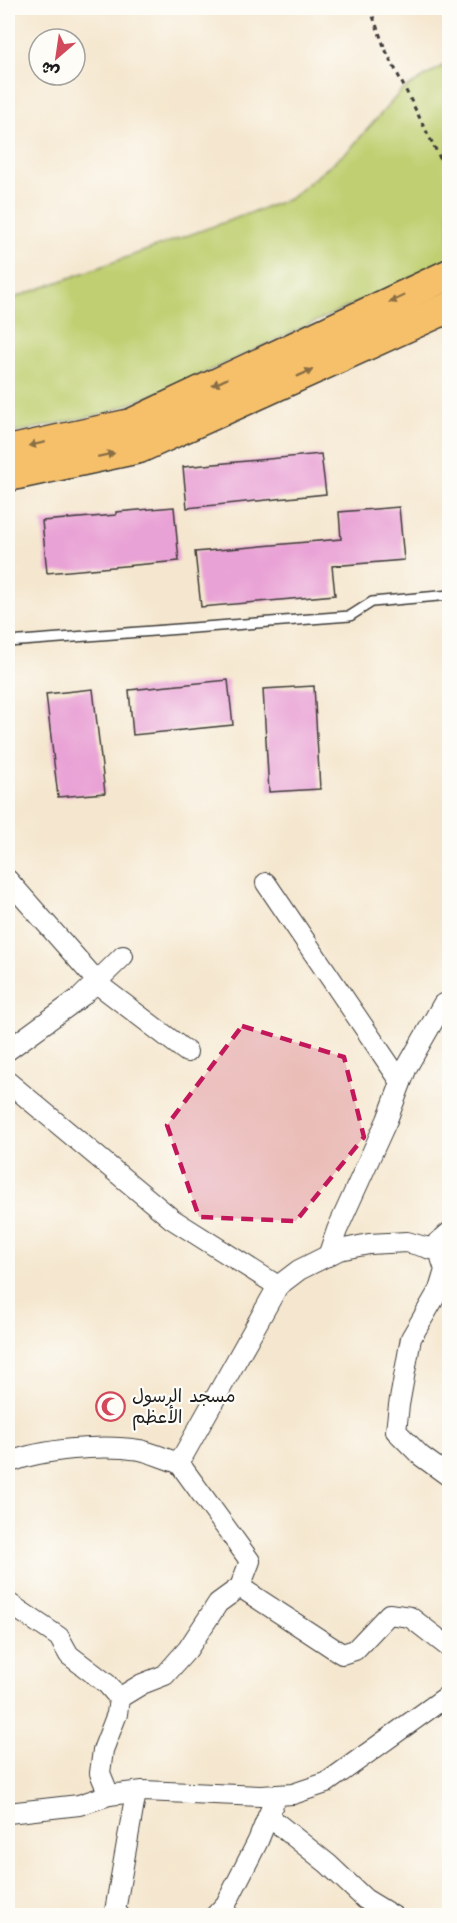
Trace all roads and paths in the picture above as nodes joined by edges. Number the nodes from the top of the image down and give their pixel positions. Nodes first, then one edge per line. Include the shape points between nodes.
1 (370, 8) edge
2 (450, 178) edge
3 (450, 274) edge
4 (450, 307) edge
5 (8, 451) edge
6 (8, 476) edge
7 (450, 595) edge
8 (8, 642) edge
9 (8, 880) edge
10 (266, 883) dead end
11 (123, 956) dead end
12 (96, 980) junction
13 (443, 1004) dead end
14 (8, 1050) edge
15 (187, 1052) dead end
16 (8, 1082) edge
17 (401, 1082) junction
18 (450, 1232) edge
19 (430, 1249) junction
20 (327, 1256) junction
21 (278, 1286) junction
22 (179, 1462) junction
23 (8, 1463) edge
24 (450, 1477) edge
25 (240, 1587) junction
26 (10, 1604) dead end
27 (450, 1648) edge
28 (450, 1694) edge
29 (119, 1698) junction
30 (136, 1792) junction
31 (109, 1795) junction
32 (277, 1795) junction
33 (8, 1813) edge
34 (268, 1816) junction
35 (120, 1916) edge
36 (215, 1916) edge
37 (393, 1916) edge

1 - 2 path via 385,49
3 -> 5 main road via 131,424
6 -> 4 main road via 139,448
7 - 8 lane via 372,602 350,616
9 - 12 street
10 - 17 street
11 - 12 street
12 - 14 street via 82,996
12 - 15 street
13 - 17 street
16 - 21 street via 172,1219
17 - 20 street
18 - 19 street
19 - 20 street via 407,1242 369,1244
19 - 24 street via 439,1251 444,1270 439,1290 411,1338 396,1431
20 - 21 street
21 - 22 street
22 - 23 street via 140,1450 92,1448 50,1452
22 - 25 street via 250,1561
25 - 27 street via 342,1654 355,1650 389,1614 410,1617
25 - 29 street via 218,1603 188,1649 165,1675
26 - 29 street via 59,1637 69,1655
28 - 32 street via 326,1783
29 - 31 street via 100,1773
30 - 31 street
30 - 32 street
30 - 35 street via 115,1911
31 - 33 street via 79,1804
32 - 34 street
34 - 36 street via 226,1904
34 - 37 street via 365,1899

